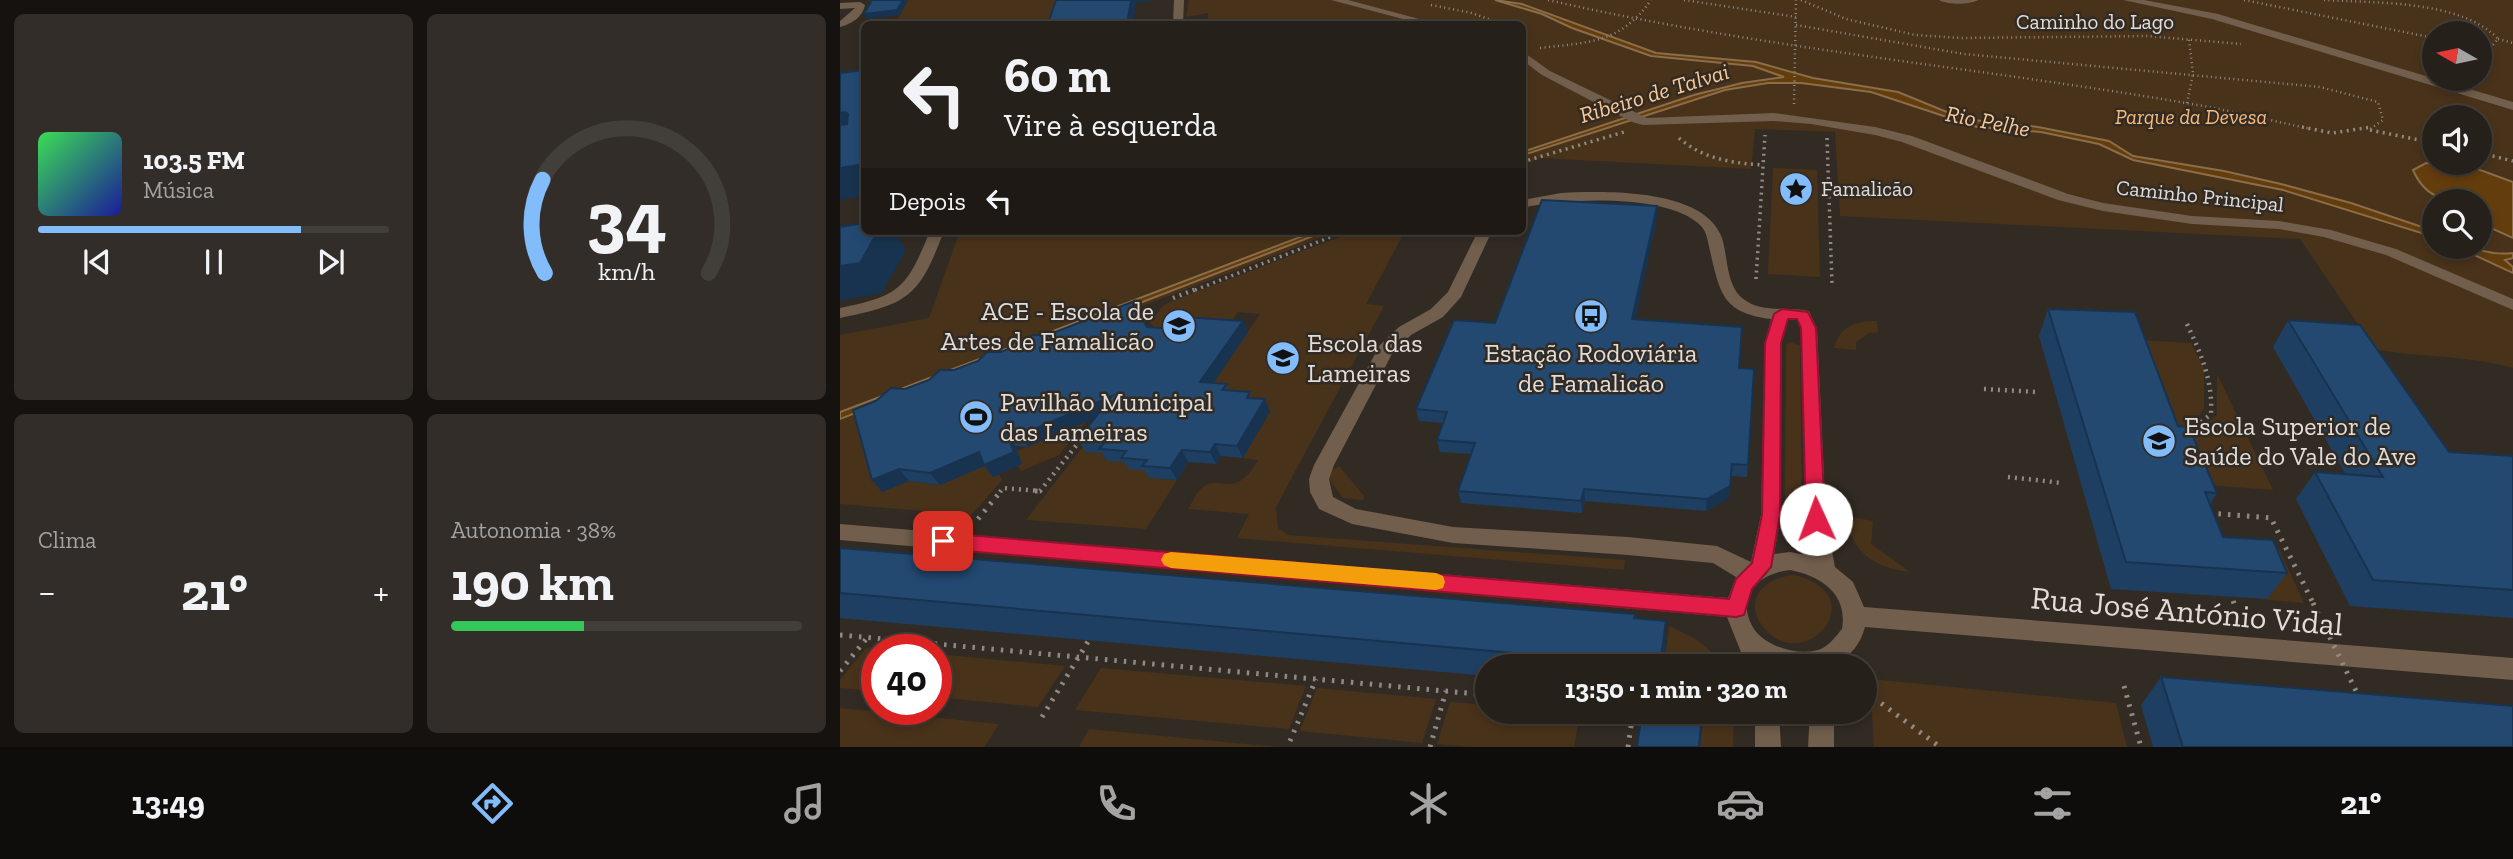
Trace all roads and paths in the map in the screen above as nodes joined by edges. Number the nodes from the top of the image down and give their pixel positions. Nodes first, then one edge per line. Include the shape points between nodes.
1 (1180, 0) edge
2 (1336, 0) edge
3 (1548, 0) edge
4 (1651, 0) edge
5 (1684, 0) edge
6 (1798, 0) edge
7 (1944, 0) edge
8 (1973, 0) edge
9 (2128, 0) edge
10 (2244, 0) edge
11 (2324, 0) edge
12 (1426, 4) dead end
13 (840, 6) edge
14 (1796, 17) junction
15 (1636, 20) junction
16 (1178, 21) edge
17 (1421, 21) edge
18 (1494, 21) edge
19 (840, 24) edge
20 (1796, 25) junction
21 (2422, 36) edge
22 (2189, 39) junction
23 (2498, 39) junction
24 (2513, 43) edge
25 (1796, 44) junction
26 (2241, 44) dead end
27 (2492, 45) edge
28 (1536, 48) dead end
29 (1526, 57) edge
30 (2193, 74) junction
31 (1795, 87) dead end
32 (2188, 103) junction
33 (2513, 106) edge
34 (1636, 118) junction
35 (1673, 123) junction
36 (2369, 129) junction
37 (1775, 134) dead end
38 (1816, 136) dead end
39 (2422, 140) edge
40 (2492, 156) edge
41 (1526, 160) edge
42 (2513, 161) edge
43 (1763, 165) junction
44 (1526, 203) edge
45 (935, 235) edge
46 (1336, 235) edge
47 (1483, 235) edge
48 (1756, 279) dead end
49 (1832, 284) dead end
50 (1173, 298) dead end
51 (2513, 305) edge
52 (840, 313) edge
53 (1782, 314) junction
54 (2187, 324) dead end
55 (1984, 389) dead end
56 (2037, 392) dead end
57 (1091, 427) edge
58 (2178, 440) edge
59 (2008, 477) dead end
60 (2062, 483) dead end
61 (2197, 512) edge
62 (978, 519) dead end
63 (840, 532) edge
64 (1825, 569) junction
65 (1756, 571) junction
66 (2227, 586) edge
67 (1736, 608) junction
68 (2236, 609) dead end
69 (1855, 616) junction
70 (840, 635) edge
71 (861, 637) edge
72 (1089, 640) edge
73 (1749, 640) junction
74 (861, 646) edge
75 (952, 646) edge
76 (1754, 654) edge
77 (1768, 654) edge
78 (1835, 654) edge
79 (1079, 657) junction
80 (2513, 669) edge
81 (840, 671) edge
82 (1316, 679) junction
83 (2124, 686) dead end
84 (1446, 691) junction
85 (1475, 694) edge
86 (1877, 700) edge
87 (2360, 700) edge
88 (1042, 717) dead end
89 (1631, 724) edge
90 (1767, 724) edge
91 (1822, 724) edge
92 (1290, 741) dead end
93 (1430, 747) edge
94 (1628, 747) edge
95 (1768, 747) edge
96 (1821, 747) edge
97 (1940, 747) edge
98 (2141, 747) edge

1 - 16 street
2 - 17 street
3 - 15 path
4 - 15 path
5 - 14 path
6 - 14 path
6 - 22 path, Caminho do Lago via 1846,19 1916,35
7 - 8 street
9 - 33 street via 2214,16
10 - 21 path
11 - 23 path via 2459,15 2486,25
12 - 18 path
13 - 19 street via 860,5 849,22
14 - 20 path
15 - 25 path
15 - 28 path via 1615,37
20 - 25 path
20 - 30 path via 1964,54
22 - 26 path, Caminho do Lago
22 - 30 path
23 - 24 path
23 - 27 path
25 - 31 path
25 - 32 path
29 - 34 street, Caminho Principal via 1546,73
30 - 32 path
30 - 36 path via 2320,87 2378,102 2383,120
32 - 36 path via 2332,133
34 - 35 street, Caminho Principal
34 - 41 path
35 - 43 path via 1680,139 1707,156
35 - 51 street, Caminho Principal via 1774,117 1875,131 2103,207 2326,233 2391,252
36 - 39 path
37 - 43 path via 1765,133
38 - 49 path via 1827,136
40 - 42 path
43 - 48 path
44 - 53 street via 1569,195 1662,202 1690,211 1705,222 1713,236 1729,293 1743,307
45 - 52 street via 910,289 879,304
46 - 50 path
47 - 65 street via 1455,294 1437,313 1405,331 1386,349 1324,465 1319,479 1326,503 1352,516 1452,535 1717,555
53 - 64 street via 1803,315 1809,328 1816,519
53 - 65 street via 1773,343 1771,515
54 - 58 path via 2208,368 2213,399 2211,414
55 - 56 path
57 - 62 path via 1040,491 1003,488
59 - 60 path
61 - 87 path, bridge via 2271,518
63 - 67 street
64 - 65 street via 1786,560
64 - 69 street via 1841,581 1852,598
65 - 67 street via 1738,596
66 - 68 path
67 - 73 street
69 - 78 street via 1852,633
69 - 80 street, Rua José António Vidal
70 - 71 path
72 - 79 path
73 - 76 street
73 - 77 street
74 - 81 path
75 - 79 path
79 - 82 path
79 - 88 path
82 - 84 path
82 - 92 path
83 - 98 path
84 - 85 path
84 - 93 path
86 - 97 path
89 - 94 path
90 - 95 street
91 - 96 street

